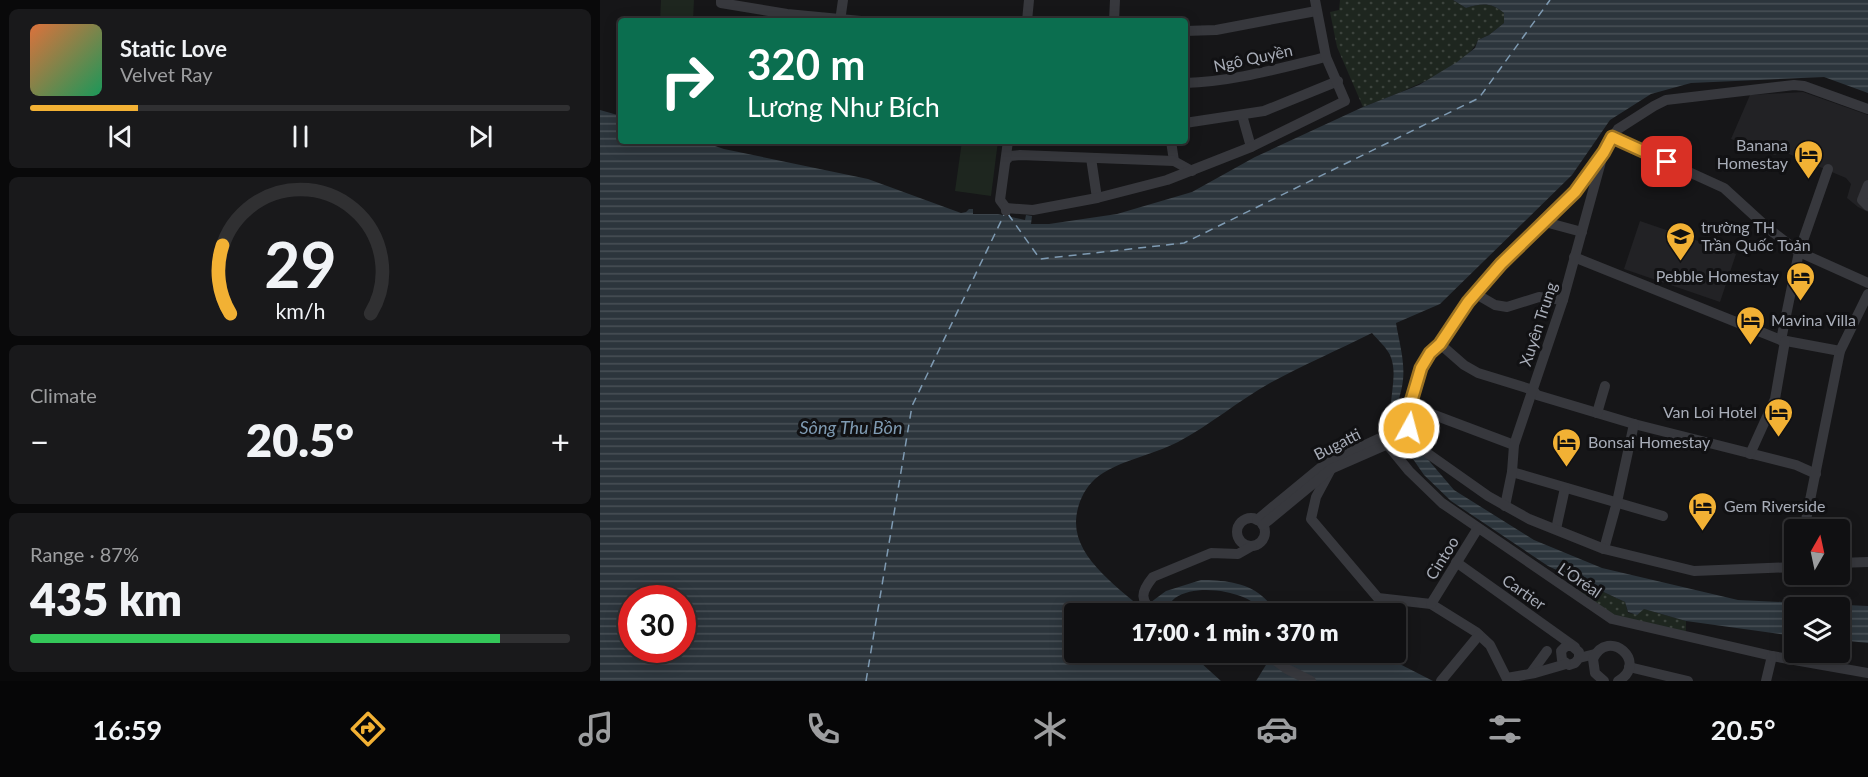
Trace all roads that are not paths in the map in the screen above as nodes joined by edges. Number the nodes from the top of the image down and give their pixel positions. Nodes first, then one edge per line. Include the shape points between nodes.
1 (721, 0) edge
2 (843, 0) edge
3 (1029, 0) edge
4 (1115, 0) edge
5 (1315, 5) edge
6 (825, 18) edge
7 (840, 18) edge
8 (1028, 18) edge
9 (1114, 18) edge
10 (1188, 31) edge
11 (1326, 57) junction
12 (1338, 81) junction
13 (1188, 82) edge
14 (1868, 109) edge
15 (1242, 115) junction
16 (1188, 123) edge
17 (1612, 137) junction
18 (1008, 144) edge
19 (1171, 144) edge
20 (1251, 147) junction
21 (1604, 152) junction
22 (1091, 158) junction
23 (1006, 160) junction
24 (1174, 161) junction
25 (1828, 169) dead end
26 (1192, 171) junction
27 (1868, 185) edge
28 (1097, 198) junction
29 (1868, 206) edge
30 (1545, 222) junction
31 (1582, 232) junction
32 (1799, 252) junction
33 (1574, 257) junction
34 (1868, 283) edge
35 (1476, 294) junction
36 (1868, 294) edge
37 (1563, 300) junction
38 (1783, 340) junction
39 (1440, 344) junction
40 (1840, 351) junction
41 (1605, 386) dead end
42 (1533, 390) junction
43 (1408, 412) junction
44 (1597, 413) junction
45 (1634, 424) junction
46 (1410, 431) junction
47 (1387, 444) junction
48 (1514, 445) junction
49 (1750, 454) junction
50 (1331, 469) junction
51 (1512, 472) junction
52 (1816, 474) junction
53 (1564, 488) junction
54 (1617, 502) junction
55 (1505, 506) junction
56 (1663, 516) dead end
57 (1806, 519) edge
58 (1260, 522) junction
59 (1478, 528) junction
60 (1556, 529) junction
61 (1252, 546) junction
62 (1604, 549) junction
63 (1456, 562) junction
64 (1868, 562) edge
65 (1850, 563) edge
66 (1784, 567) edge
67 (1146, 603) edge
68 (1431, 604) junction
69 (1479, 635) junction
70 (1575, 647) junction
71 (1547, 651) dead end
72 (1595, 654) junction
73 (1772, 656) junction
74 (1579, 658) junction
75 (1279, 663) edge
76 (1566, 664) junction
77 (1629, 667) junction
78 (1868, 673) edge
79 (1531, 674) junction
80 (1508, 679) edge
81 (1311, 681) edge
82 (1441, 681) edge
83 (1604, 681) edge
84 (1618, 681) edge
85 (1688, 681) edge
86 (1766, 681) edge

1 - 6 street
2 - 7 street
3 - 8 street
4 - 9 street
5 - 10 street via 1216,30
5 - 11 street
11 - 12 street
11 - 13 street, Ngô Quyền via 1236,78
12 - 15 street via 1264,111
12 - 20 street via 1345,101
14 - 17 street via 1804,86 1680,97 1654,106
15 - 16 street
15 - 20 street
17 - 21 street
17 - 32 street via 1724,188
18 - 23 street
19 - 24 street
20 - 26 street
21 - 30 street via 1575,192
21 - 31 street, Xuyên Trung
22 - 23 street via 1020,155
22 - 24 street
22 - 28 street
23 - 28 street via 1000,200 1006,209 1033,210
24 - 26 street
25 - 32 street
26 - 28 street
27 - 29 street via 1862,200
30 - 31 street
30 - 35 street
31 - 33 street, Xuyên Trung
32 - 34 street
32 - 38 street
33 - 37 street, Xuyên Trung
33 - 38 street
35 - 37 street via 1507,307 1539,297
35 - 39 street
36 - 40 street
37 - 42 street, Xuyên Trung
38 - 40 street
38 - 49 street via 1775,399
39 - 42 street via 1478,373
39 - 43 street via 1421,368
40 - 52 street
41 - 44 street
42 - 44 street via 1537,395
42 - 48 street, Xuyên Trung
43 - 46 street
43 - 48 street via 1429,413
44 - 45 street
45 - 49 street
45 - 54 street
46 - 47 street
46 - 55 street via 1420,448
46 - 58 street, Bugatti via 1391,433 1326,463
47 - 50 street
47 - 59 street, L’Oréal via 1442,502
48 - 51 street, Xuyên Trung
49 - 52 street via 1797,465
50 - 58 street
50 - 68 street via 1316,497 1311,519 1378,598
51 - 53 street
51 - 55 street, Xuyên Trung
52 - 57 street
53 - 54 street
53 - 60 street
54 - 56 street
54 - 62 street
55 - 60 street
58 - 61 street via 1263,538
58 - 61 street via 1248,518 1236,531 1239,540
59 - 63 street, Cintoo
59 - 73 street, L’Oréal via 1612,619
60 - 62 street
61 - 67 street via 1238,554 1211,553 1153,577 1143,594
62 - 66 street via 1694,571
63 - 68 street, Cintoo
63 - 70 street, Cartier
64 - 65 street
68 - 69 street
69 - 80 street via 1490,645
69 - 82 street
70 - 74 street
70 - 76 street via 1566,646 1561,651 1560,657
71 - 79 street
72 - 74 street
72 - 77 street via 1609,645 1620,648 1628,656
72 - 83 street via 1593,668
73 - 78 street, L’Oréal
73 - 86 street
74 - 76 street
75 - 81 street
76 - 79 street
77 - 84 street
77 - 85 street
79 - 80 street

